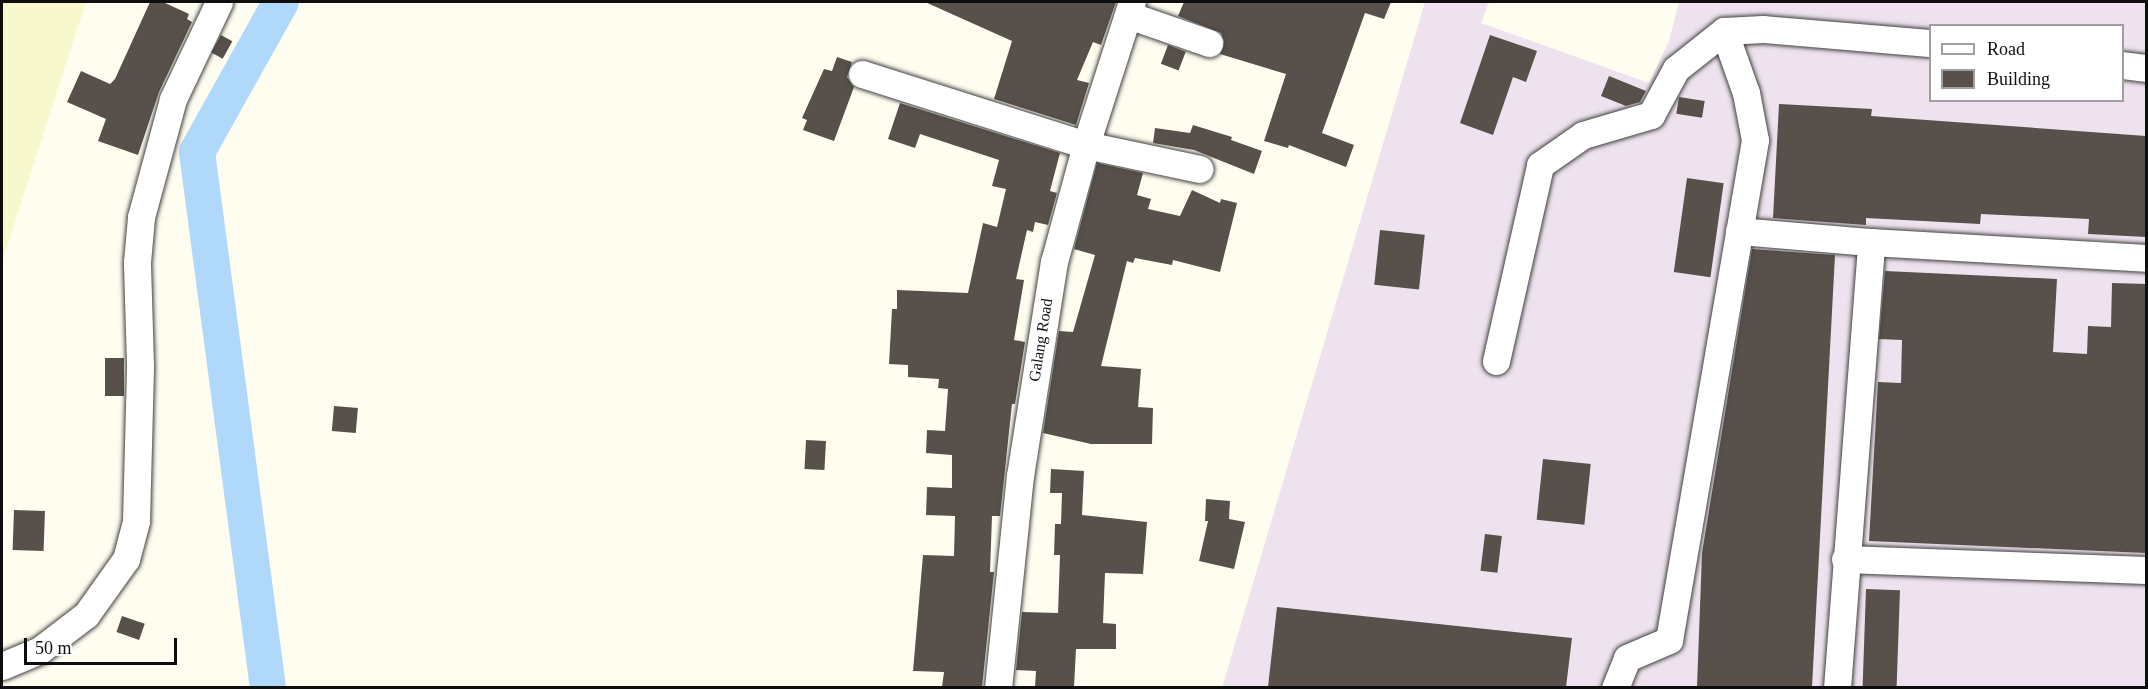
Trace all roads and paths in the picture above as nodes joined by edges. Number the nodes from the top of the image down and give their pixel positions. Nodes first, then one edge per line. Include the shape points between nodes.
1 (219, 2) edge
2 (1130, 8) edge
3 (1724, 31) junction
4 (1209, 43) dead end
5 (1929, 43) edge
6 (2124, 65) edge
7 (2146, 68) edge
8 (862, 74) dead end
9 (1086, 145) junction
10 (1200, 169) dead end
11 (1739, 231) junction
12 (1870, 242) junction
13 (2146, 258) edge
14 (1496, 361) dead end
15 (1845, 559) junction
16 (2146, 570) edge
17 (2, 666) edge
18 (998, 687) edge
19 (1615, 687) edge
20 (1837, 687) edge

1 - 17 street via 173,99 141,216 137,262 140,365 136,521 126,560 86,615 40,650
2 - 4 street
2 - 9 street, Galang Road
3 - 5 street via 1763,29
3 - 11 street via 1746,93 1755,141
3 - 14 street via 1676,69 1651,115 1583,135 1540,165
6 - 7 street
8 - 9 street
9 - 10 street
9 - 18 street, Galang Road via 1047,302 1020,476
11 - 12 street
11 - 19 street via 1669,640 1627,658
12 - 13 street
12 - 15 street
15 - 16 street
15 - 20 street

